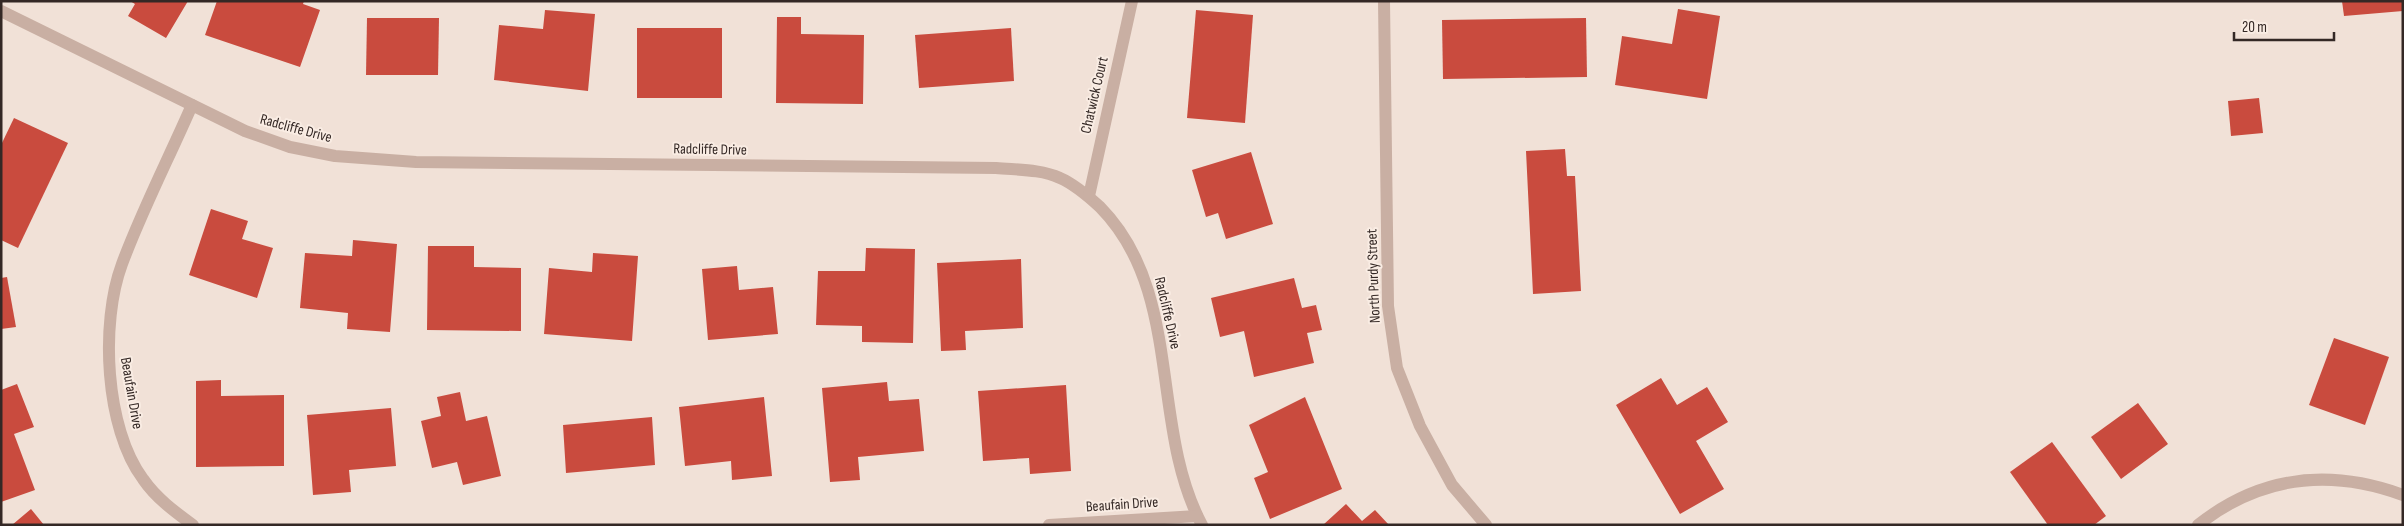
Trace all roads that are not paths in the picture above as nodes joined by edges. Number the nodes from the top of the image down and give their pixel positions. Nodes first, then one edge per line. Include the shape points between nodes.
1 (1132, 1) edge
2 (1384, 1) edge
3 (1, 11) edge
4 (192, 105) junction
5 (1089, 196) junction
6 (2403, 495) edge
7 (1199, 520) edge
8 (193, 525) edge
9 (1049, 525) edge
10 (1486, 525) edge
11 (2198, 525) edge

1 - 5 street, Chatwick Court
2 - 10 street, North Purdy Street via 1388,306 1397,368 1420,426 1452,485
3 - 4 street, Radcliffe Drive
4 - 5 street, Radcliffe Drive via 290,147 335,156 416,162 996,168 1034,171 1060,178
4 - 8 street, Beaufain Drive via 121,265 110,310 108,360 116,416 125,447 142,479 170,508
5 - 7 street, Radcliffe Drive via 1113,220 1131,247 1144,277 1153,309 1182,479
6 - 11 street via 2372,484 2330,478 2297,481 2260,490 2230,503
7 - 9 street, Beaufain Drive

